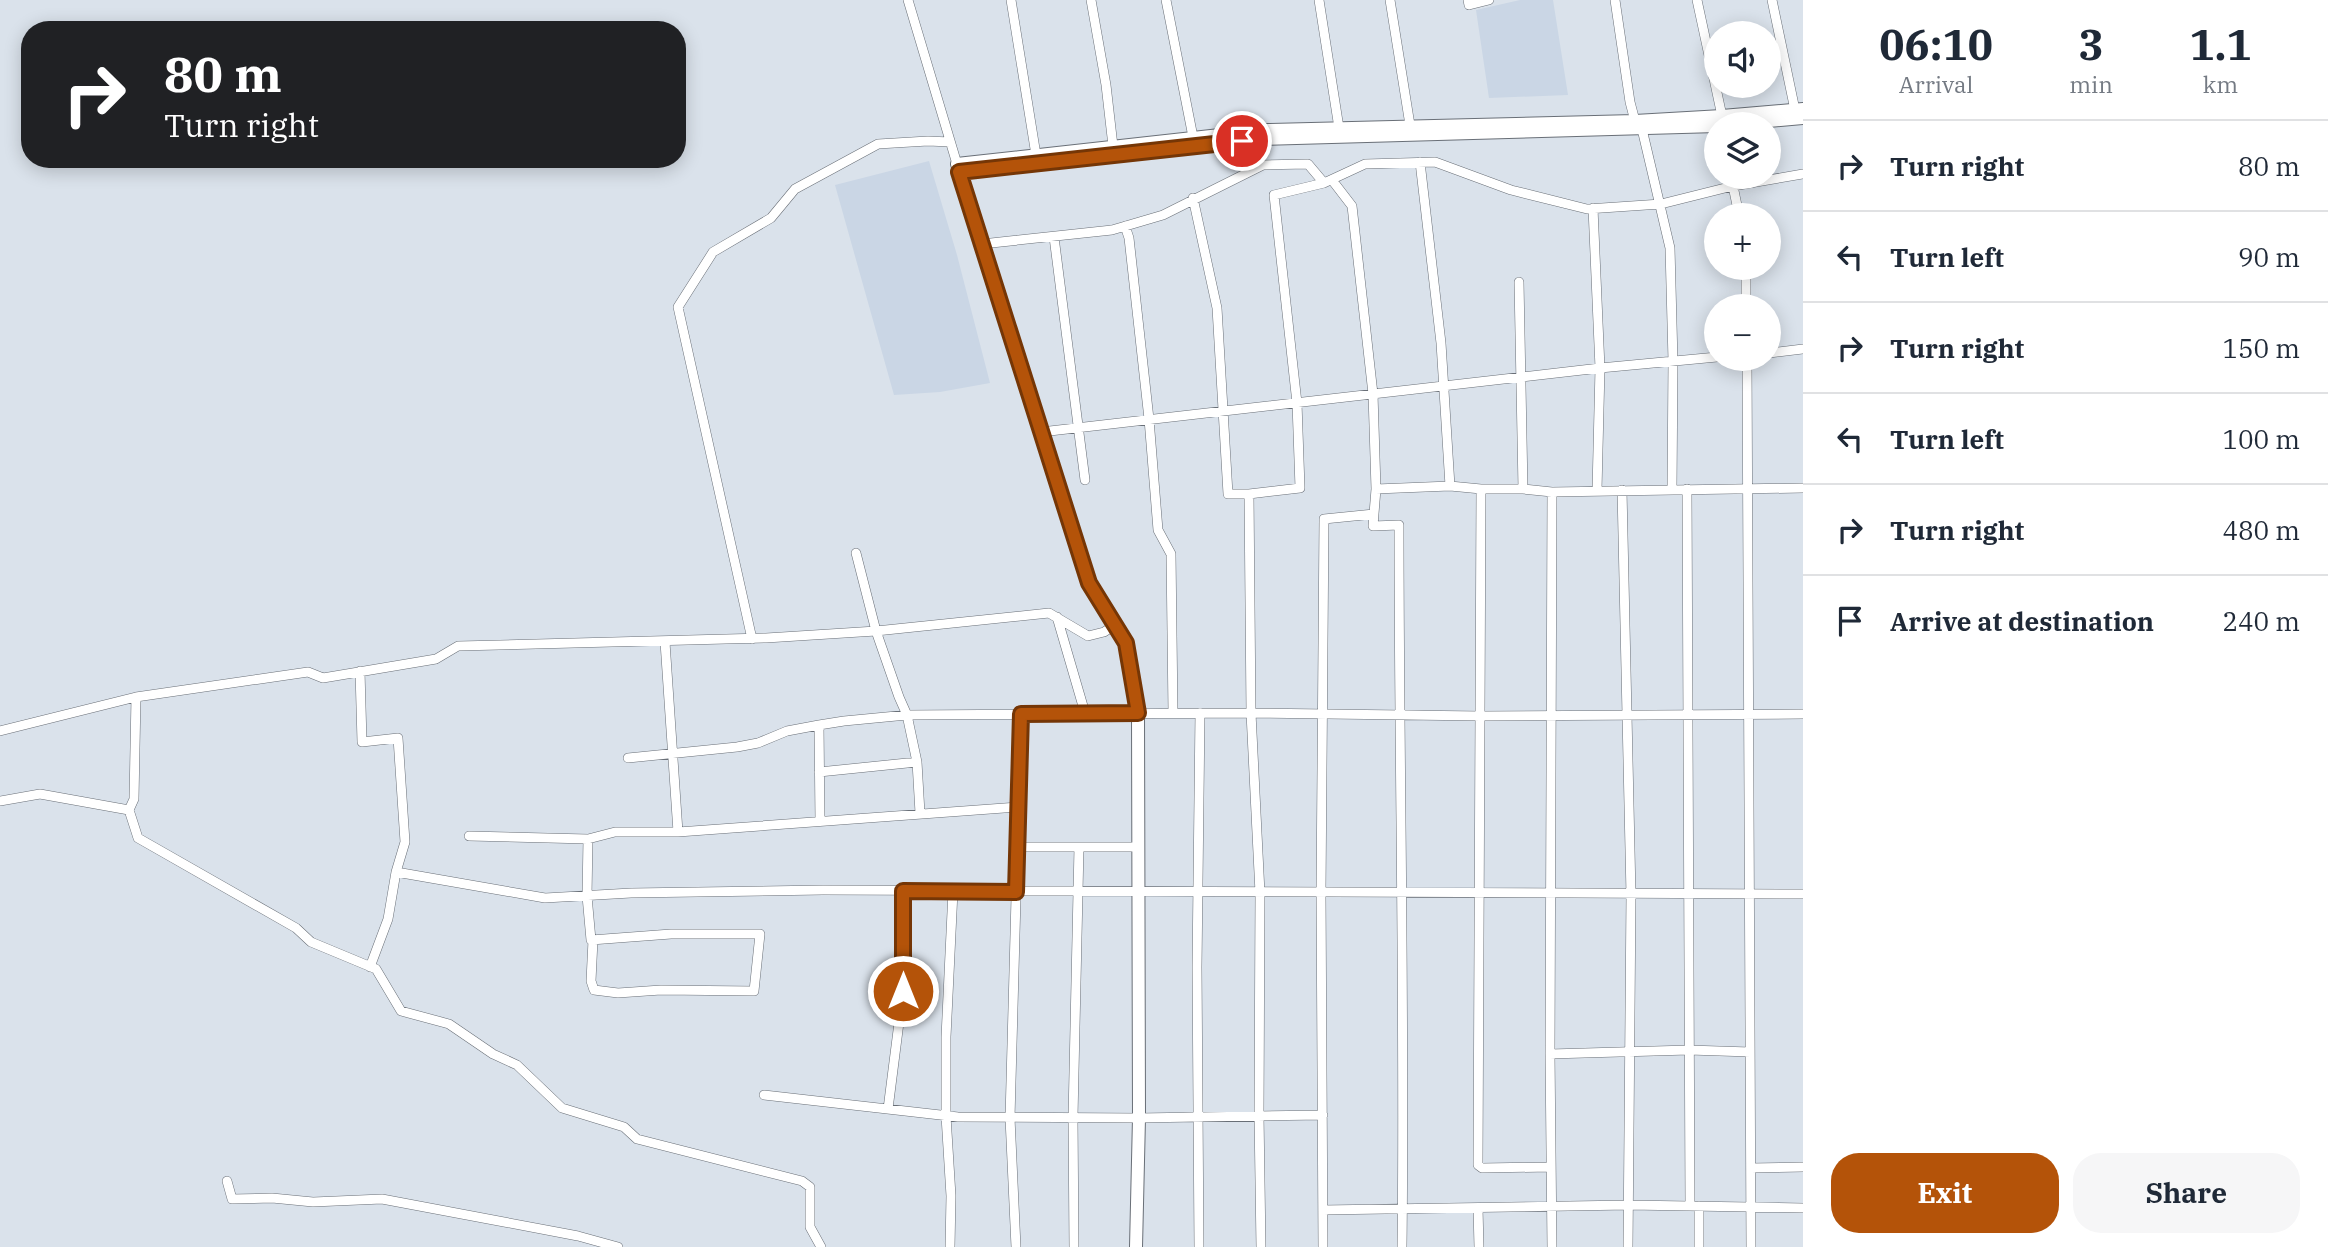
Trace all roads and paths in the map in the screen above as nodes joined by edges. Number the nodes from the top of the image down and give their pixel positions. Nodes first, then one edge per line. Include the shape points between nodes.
1 (908, 0) edge
2 (1011, 0) edge
3 (1091, 0) edge
4 (1166, 0) edge
5 (1319, 0) edge
6 (1390, 0) edge
7 (1468, 0) edge
8 (1489, 0) edge
9 (1615, 0) edge
10 (1697, 0) edge
11 (1772, 0) edge
12 (1717, 112) edge
13 (1800, 113) edge
14 (1781, 115) edge
15 (1781, 116) edge
16 (1704, 122) edge
17 (1410, 125) junction
18 (1638, 125) junction
19 (1339, 128) junction
20 (1193, 137) junction
21 (950, 142) junction
22 (1113, 146) junction
23 (1036, 155) junction
24 (1420, 162) junction
25 (958, 168) junction
26 (1803, 174) edge
27 (1781, 178) edge
28 (1328, 182) junction
29 (1721, 189) edge
30 (1193, 198) junction
31 (1661, 204) junction
32 (1593, 208) junction
33 (1125, 226) junction
34 (1054, 237) junction
35 (982, 244) junction
36 (1519, 282) dead end
37 (1803, 349) edge
38 (1781, 352) edge
39 (1704, 359) edge
40 (1673, 362) junction
41 (1600, 368) junction
42 (1747, 371) edge
43 (1521, 377) junction
44 (1444, 386) junction
45 (1373, 394) junction
46 (1297, 403) junction
47 (1223, 411) junction
48 (1149, 419) junction
49 (1078, 427) junction
50 (1041, 432) junction
51 (1085, 480) dead end
52 (1450, 486) junction
53 (1803, 488) edge
54 (1376, 489) junction
55 (1481, 489) junction
56 (1524, 489) junction
57 (1672, 489) junction
58 (1687, 489) junction
59 (1748, 489) junction
60 (1597, 490) junction
61 (1622, 490) junction
62 (1552, 492) junction
63 (1249, 494) junction
64 (1374, 514) junction
65 (856, 553) dead end
66 (1057, 617) junction
67 (1115, 625) junction
68 (876, 631) junction
69 (752, 639) junction
70 (664, 642) junction
71 (360, 671) junction
72 (136, 697) junction
73 (1085, 713) junction
74 (1138, 713) junction
75 (1173, 713) junction
76 (1200, 713) junction
77 (1251, 713) junction
78 (1322, 713) junction
79 (1021, 714) junction
80 (1689, 714) junction
81 (1749, 714) junction
82 (1803, 714) edge
83 (907, 715) junction
84 (1399, 715) junction
85 (1481, 716) junction
86 (1552, 716) junction
87 (1627, 716) junction
88 (819, 725) junction
89 (0, 731) edge
90 (674, 754) junction
91 (628, 758) dead end
92 (918, 762) junction
93 (819, 772) junction
94 (0, 801) edge
95 (1018, 807) junction
96 (129, 810) junction
97 (920, 813) junction
98 (820, 821) junction
99 (678, 832) junction
100 (469, 836) dead end
101 (589, 839) junction
102 (1017, 847) junction
103 (1079, 847) junction
104 (1137, 847) junction
105 (396, 873) junction
106 (903, 891) junction
107 (953, 891) junction
108 (1077, 891) junction
109 (1137, 891) junction
110 (1016, 892) junction
111 (1198, 892) junction
112 (1260, 893) junction
113 (1321, 893) junction
114 (1403, 893) junction
115 (1480, 894) junction
116 (1552, 894) junction
117 (1803, 894) edge
118 (1631, 895) junction
119 (1689, 895) junction
120 (1750, 895) junction
121 (587, 896) junction
122 (593, 940) junction
123 (370, 967) junction
124 (1689, 1050) junction
125 (1629, 1052) junction
126 (1750, 1052) junction
127 (1550, 1054) junction
128 (764, 1095) dead end
129 (888, 1110) junction
130 (1259, 1115) junction
131 (1323, 1115) junction
132 (946, 1116) junction
133 (1197, 1116) junction
134 (1073, 1117) junction
135 (1010, 1118) junction
136 (1139, 1118) junction
137 (1552, 1167) junction
138 (1803, 1167) edge
139 (1751, 1168) junction
140 (227, 1181) dead end
141 (1629, 1205) junction
142 (1552, 1206) junction
143 (1694, 1206) junction
144 (1751, 1207) junction
145 (1803, 1208) edge
146 (1402, 1209) junction
147 (1478, 1209) junction
148 (1323, 1210) junction
149 (618, 1247) edge
150 (821, 1247) edge
151 (950, 1247) edge
152 (1016, 1247) edge
153 (1074, 1247) edge
154 (1136, 1247) edge
155 (1199, 1247) edge
156 (1261, 1247) edge
157 (1323, 1247) edge
158 (1402, 1247) edge
159 (1479, 1247) edge
160 (1552, 1247) edge
161 (1628, 1247) edge
162 (1699, 1247) edge
163 (1751, 1247) edge

1 - 21 street
2 - 23 street
3 - 22 street
4 - 20 street
5 - 19 street
6 - 17 street
7 - 8 street via 1469,5
9 - 18 street via 1630,102
10 - 12 street
11 - 13 street
13 - 14 street
13 - 15 street
16 - 18 street
17 - 18 street
17 - 19 street
18 - 25 street via 1265,139
18 - 31 street
19 - 20 street
20 - 22 street
21 - 25 street
21 - 69 street via 878,144 795,189 771,218 713,251 678,307
22 - 23 street
23 - 25 street
24 - 28 street via 1366,164
24 - 32 street via 1435,162 1511,190
24 - 44 street
25 - 35 street
26 - 27 street
28 - 30 street via 1308,164 1263,165
28 - 45 street via 1352,206
28 - 46 street via 1274,195
29 - 31 street
30 - 33 street via 1163,215
30 - 47 street via 1217,308
31 - 32 street
31 - 40 street via 1670,248
32 - 41 street
33 - 34 street
33 - 48 street
34 - 35 street
34 - 49 street
35 - 50 street
36 - 43 street
37 - 38 street
39 - 40 street
40 - 41 street
40 - 57 street
41 - 43 street
41 - 60 street
42 - 59 street
43 - 44 street
43 - 56 street
44 - 45 street
44 - 52 street
45 - 46 street
45 - 54 street
46 - 47 street
46 - 63 street via 1300,488
47 - 48 street
47 - 63 street via 1228,494
48 - 49 street
48 - 75 street via 1158,530 1171,554
49 - 50 street
49 - 51 street
50 - 67 street via 1089,583
52 - 54 street
52 - 55 street
53 - 59 street
54 - 64 street
55 - 56 street
55 - 85 street
56 - 62 street
57 - 58 street
57 - 61 street
58 - 59 street
58 - 80 street
59 - 81 street
60 - 61 street
60 - 62 street
61 - 87 street
62 - 86 street
63 - 77 street
64 - 78 street via 1324,519
64 - 84 street via 1373,526 1399,526
65 - 68 street
66 - 67 street via 1088,636
66 - 68 street via 1049,612
66 - 73 street
67 - 74 street via 1126,643
68 - 69 street
68 - 83 street
69 - 70 street
70 - 71 street via 458,646 436,659
70 - 90 street
71 - 72 street via 323,678 308,671
71 - 105 street via 362,742 398,738 405,842
72 - 89 street
72 - 96 street via 134,799
73 - 74 street
73 - 79 street
74 - 75 street
74 - 104 street
75 - 76 street
76 - 77 street
76 - 111 street
77 - 78 street
77 - 112 street
78 - 84 street
78 - 113 street
79 - 83 street
79 - 95 street
80 - 81 street
80 - 87 street
80 - 119 street
81 - 82 street
81 - 120 street
83 - 88 street
83 - 92 street
84 - 85 street
84 - 114 street
85 - 86 street
85 - 115 street
86 - 87 street
86 - 116 street
87 - 118 street
88 - 90 street via 758,743
88 - 93 street
90 - 91 street
90 - 99 street
92 - 93 street
92 - 97 street
93 - 98 street
94 - 96 street via 40,794
95 - 97 street
95 - 102 street
96 - 123 street via 138,838 296,928 311,942
97 - 98 street
98 - 99 street
99 - 101 street via 615,832
100 - 101 street
101 - 121 street
102 - 103 street
102 - 110 street
103 - 104 street
103 - 108 street
104 - 109 street
105 - 121 street via 545,898
105 - 123 street via 388,919
106 - 107 street
106 - 121 street
106 - 129 street via 903,991
107 - 110 street
107 - 132 street
108 - 109 street
108 - 110 street
108 - 134 street
109 - 111 street
109 - 136 street
110 - 135 street
111 - 112 street
111 - 133 street
112 - 113 street
112 - 130 street
113 - 114 street
113 - 131 street
114 - 115 street
114 - 146 street
115 - 116 street
115 - 137 street via 1478,1165
116 - 118 street
116 - 127 street
117 - 120 street
118 - 119 street
118 - 125 street
119 - 120 street
119 - 124 street
120 - 126 street
121 - 122 street
122 - 122 street via 760,934 754,991 594,990
123 - 150 street via 376,969 401,1011 449,1024 517,1065 562,1108 624,1127 637,1139 802,1181 810,1187 810,1227
124 - 125 street
124 - 126 street
124 - 143 street
125 - 127 street
125 - 141 street
126 - 139 street
127 - 137 street
128 - 129 street
129 - 132 street
130 - 131 street
130 - 133 street
130 - 156 street
131 - 148 street
132 - 135 street
132 - 151 street
133 - 136 street
133 - 155 street
134 - 135 street
134 - 136 street
134 - 153 street
135 - 152 street
136 - 154 street
137 - 142 street
138 - 139 street
139 - 144 street
140 - 149 street via 232,1199 382,1199
141 - 142 street
141 - 143 street
141 - 161 street
142 - 147 street
142 - 160 street
143 - 144 street
143 - 162 street
144 - 145 street
144 - 163 street
146 - 147 street
146 - 148 street
146 - 158 street
147 - 159 street
148 - 157 street

